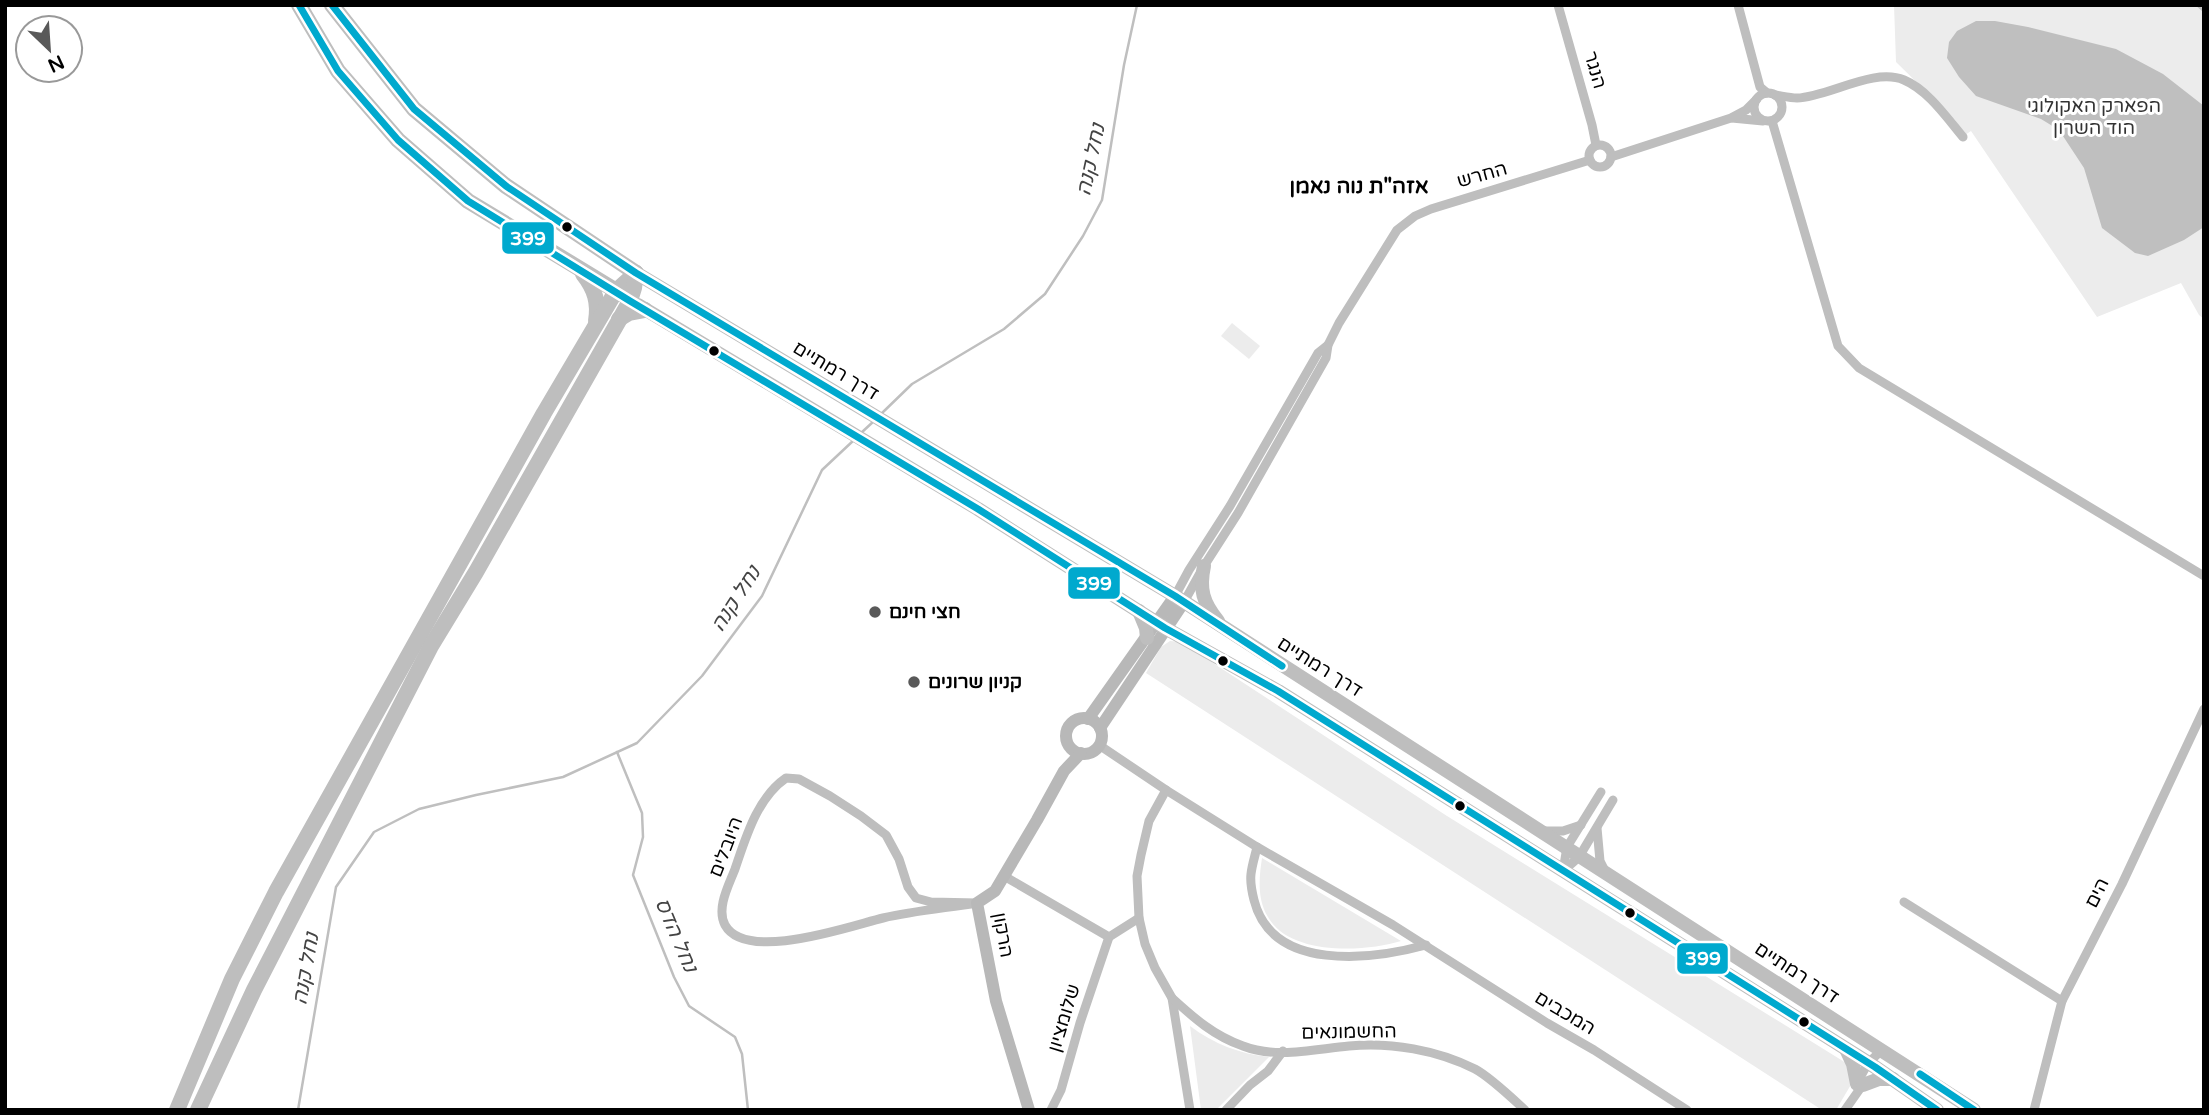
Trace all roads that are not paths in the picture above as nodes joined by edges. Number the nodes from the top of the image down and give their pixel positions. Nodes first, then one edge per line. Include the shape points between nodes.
1 (299, 5) edge
2 (332, 5) edge
3 (1558, 5) edge
4 (1738, 5) edge
5 (1771, 94) junction
6 (1798, 98) junction
7 (1757, 99) junction
8 (1782, 111) junction
9 (1731, 118) junction
10 (1768, 121) junction
11 (1963, 137) dead end
12 (1596, 145) junction
13 (1611, 157) junction
14 (1590, 160) junction
15 (576, 268) junction
16 (636, 273) junction
17 (616, 291) junction
18 (630, 301) junction
19 (645, 310) junction
20 (619, 319) junction
21 (593, 333) junction
22 (1328, 345) junction
23 (1204, 566) junction
24 (2204, 576) edge
25 (1179, 599) junction
26 (1226, 630) junction
27 (1161, 633) junction
28 (2204, 709) edge
29 (1088, 719) junction
30 (1100, 728) junction
31 (1099, 745) junction
32 (1075, 750) junction
33 (1166, 790) junction
34 (1601, 792) dead end
35 (1614, 800) dead end
36 (1581, 825) junction
37 (1597, 828) junction
38 (1543, 831) junction
39 (1257, 847) junction
40 (1567, 847) junction
41 (1579, 857) junction
42 (1563, 871) junction
43 (1004, 876) junction
44 (1609, 876) junction
45 (1904, 902) dead end
46 (977, 903) junction
47 (1139, 918) junction
48 (1110, 937) junction
49 (1426, 945) junction
50 (1172, 998) junction
51 (2062, 1001) junction
52 (1846, 1049) junction
53 (1882, 1050) junction
54 (1283, 1051) junction
55 (1871, 1065) junction
56 (1894, 1079) junction
57 (1860, 1085) junction
58 (2037, 1098) junction
59 (177, 1110) edge
60 (198, 1110) edge
61 (1029, 1110) edge
62 (1051, 1110) edge
63 (1190, 1110) edge
64 (1226, 1110) edge
65 (1525, 1110) edge
66 (1687, 1110) edge
67 (1845, 1110) edge
68 (1937, 1110) edge
69 (1974, 1110) edge
70 (2027, 1110) edge
71 (2034, 1110) edge

1 - 15 highway via 338,71 398,139 468,201
2 - 16 highway via 414,109 506,186
3 - 12 street, הנגר
4 - 5 street via 1760,87
5 - 6 street
5 - 7 street
5 - 8 street via 1782,101
6 - 8 street
6 - 11 street via 1884,77 1902,79 1932,102
7 - 9 street
7 - 10 street via 1754,109 1759,118
8 - 10 street
9 - 10 street
9 - 13 street
10 - 24 street via 1838,346 1871,376
12 - 13 street via 1608,148
12 - 14 street
13 - 14 street via 1601,167
14 - 22 street, החרש via 1444,204 1408,221 1393,235
15 - 17 highway
15 - 21 highway via 595,295
16 - 17 highway
16 - 18 highway
16 - 25 main road, דרך רמתיים
17 - 18 highway
17 - 21 highway
18 - 19 main road
18 - 20 highway
19 - 20 highway
19 - 27 main road via 1032,542 1139,611 1146,628
20 - 60 highway via 431,646 260,978
21 - 59 highway via 276,892 232,979
22 - 23 street, החרש via 1326,358
22 - 25 street, החרש via 1318,353 1189,570
23 - 25 street, החרש
23 - 26 main road via 1202,596
25 - 26 main road, דרך רמתיים
25 - 27 street
26 - 38 main road, דרך רמתיים
27 - 29 street
27 - 30 street
27 - 42 main road, דרך רמתיים via 1278,691
28 - 51 street, הים
29 - 30 street
29 - 32 street via 1077,719 1069,726 1066,737
30 - 31 street
31 - 32 street via 1093,751
31 - 33 street, המכבים
32 - 43 street, הרקון
33 - 39 street, המכבים
33 - 47 street via 1149,821 1141,855
34 - 36 street
35 - 37 street
36 - 38 street
36 - 40 street
37 - 41 street
37 - 44 street via 1600,861
38 - 40 main road, דרך רמתיים
39 - 49 street, המכבים
39 - 49 street via 1250,874 1256,909 1262,923 1286,943 1322,954 1354,957
40 - 41 main road, דרך רמתיים
40 - 42 street
41 - 42 street
41 - 44 main road, דרך רמתיים
42 - 52 main road, דרך רמתיים
43 - 46 street, הרקון via 995,891
43 - 48 street
44 - 53 main road, דרך רמתיים
45 - 51 street
46 - 46 street, היובלים via 916,898 886,835 830,796 799,779 786,778 764,801 721,911 733,934 760,942 790,941 885,917
46 - 61 street, הרקון via 996,1001
47 - 48 street
47 - 50 street via 1145,944
48 - 62 street, שלומציון
49 - 66 street, המכבים
50 - 54 street, החשמונאים via 1207,1029 1226,1039 1245,1047
50 - 63 street
51 - 58 street, הים
52 - 55 main road, דרך רמתיים
52 - 57 main road
53 - 55 street
53 - 69 main road, דרך רמתיים
54 - 64 street, החשמונאים
54 - 65 street, החשמונאים via 1361,1046 1414,1049 1477,1070
55 - 56 main road, דרך רמתיים
55 - 57 street
56 - 57 main road
56 - 68 main road, דרך רמתיים
57 - 67 street
58 - 70 street, הים
58 - 71 street, הים

